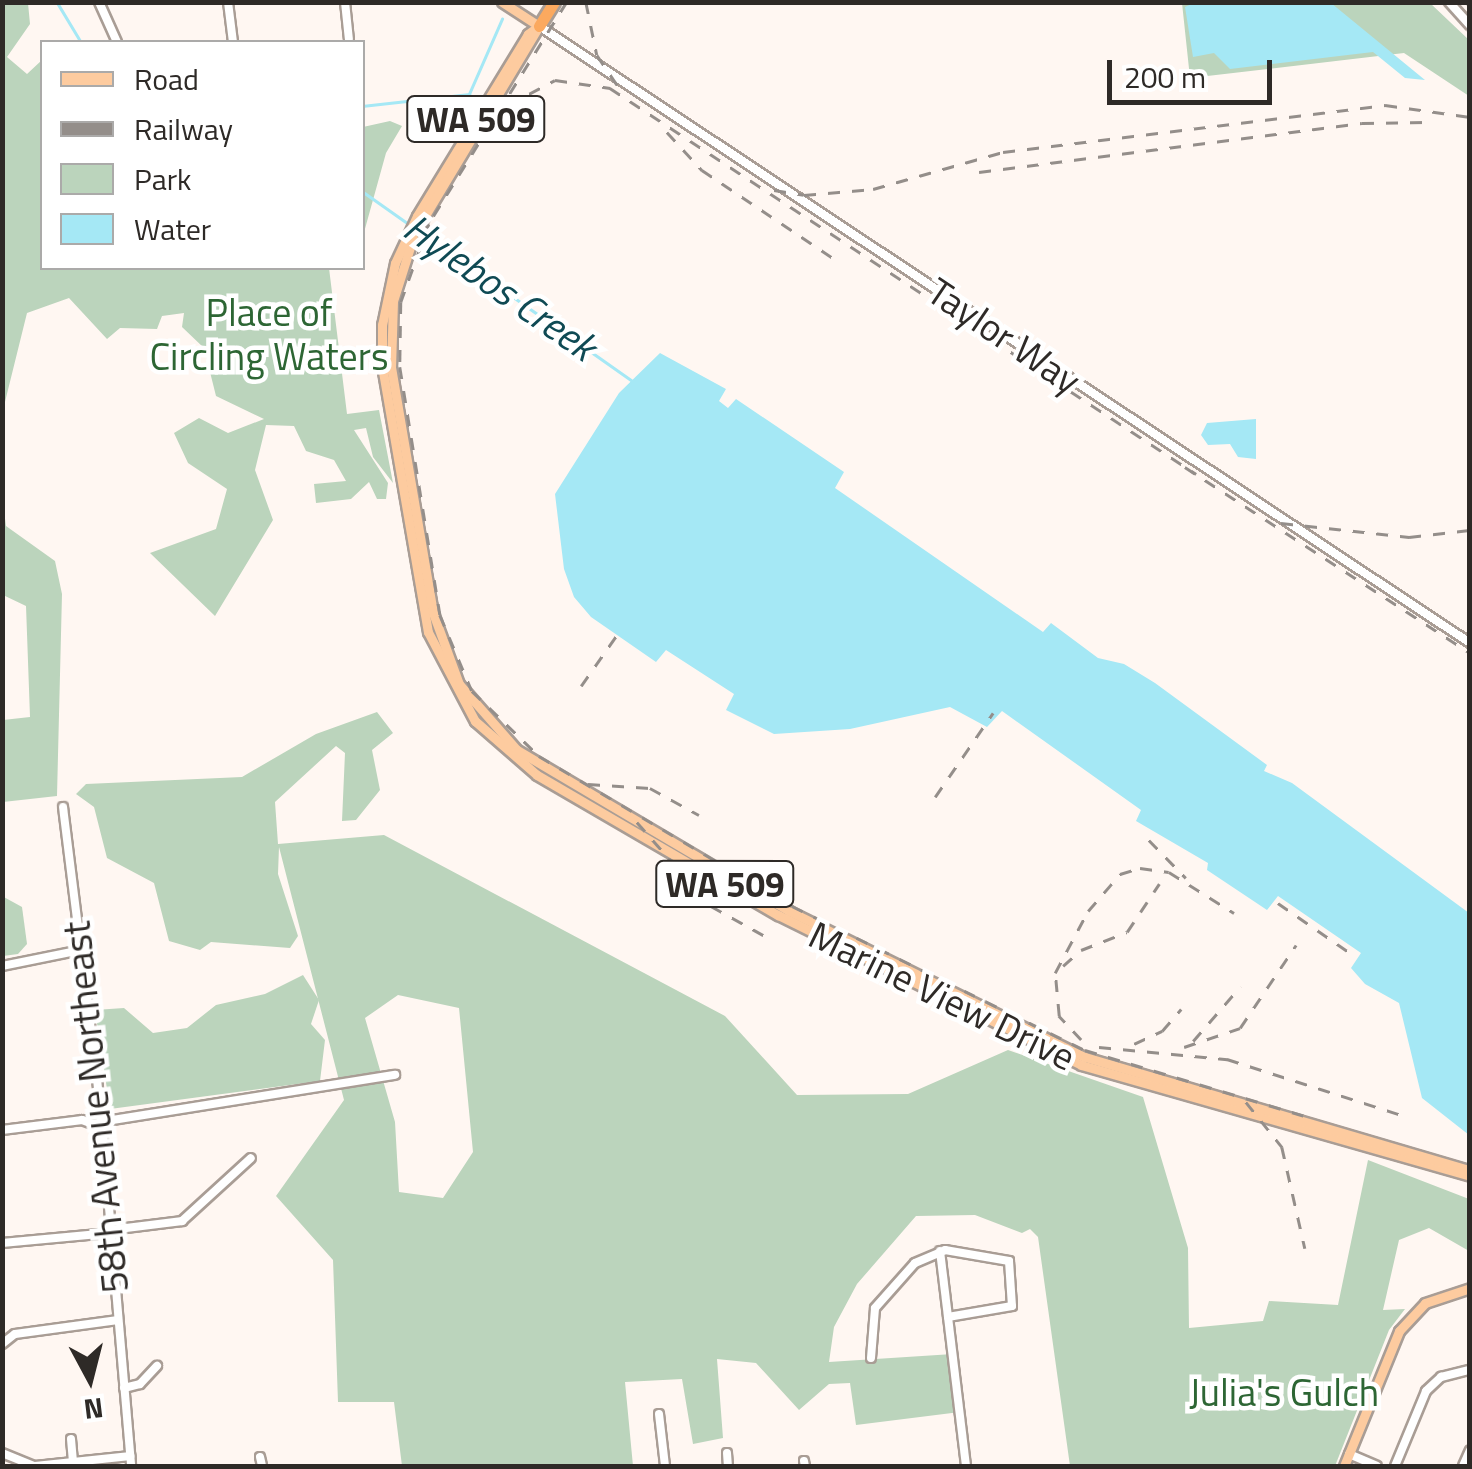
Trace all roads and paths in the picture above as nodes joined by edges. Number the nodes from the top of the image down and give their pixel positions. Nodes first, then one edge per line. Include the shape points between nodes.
1 (99, 2) edge
2 (228, 2) edge
3 (345, 2) edge
4 (502, 2) edge
5 (554, 2) edge
6 (1449, 2) edge
7 (1470, 24) edge
8 (540, 26) junction
9 (350, 39) dead end
10 (115, 40) edge
11 (233, 40) edge
12 (1470, 643) edge
13 (64, 807) dead end
14 (81, 950) junction
15 (2, 966) edge
16 (395, 1075) dead end
17 (98, 1126) junction
18 (2, 1130) edge
19 (251, 1158) dead end
20 (1470, 1173) edge
21 (110, 1231) junction
22 (2, 1243) edge
23 (940, 1251) junction
24 (1470, 1288) edge
25 (948, 1317) junction
26 (118, 1320) junction
27 (2, 1344) edge
28 (871, 1358) dead end
29 (157, 1366) dead end
30 (1470, 1370) edge
31 (124, 1388) junction
32 (659, 1414) dead end
33 (70, 1439) dead end
34 (1470, 1450) edge
35 (2, 1453) edge
36 (727, 1453) dead end
37 (1349, 1454) junction
38 (130, 1456) junction
39 (72, 1462) junction
40 (131, 1466) edge
41 (665, 1466) edge
42 (728, 1466) edge
43 (966, 1466) edge
44 (1345, 1466) edge
45 (1377, 1466) edge
46 (1395, 1466) edge
47 (1463, 1466) edge

1 - 10 street
2 - 11 street
3 - 9 street
4 - 8 main road
5 - 8 highway, WA 509
6 - 7 street
8 - 12 street, Taylor Way
8 - 20 main road, Marine View Drive / WA 509 via 526,38 409,239 386,294 381,347 421,601 452,688 501,749 789,921 1081,1064
13 - 14 street, 58th Avenue Northeast
14 - 15 street
14 - 17 street, 58th Avenue Northeast
16 - 17 street via 120,1114
17 - 18 street via 82,1120
17 - 21 street, 58th Avenue Northeast
19 - 21 street via 185,1220
21 - 22 street
21 - 26 street, 58th Avenue Northeast
23 - 25 street
23 - 25 street via 1007,1259 1012,1306
23 - 28 street via 915,1262 878,1302 870,1322
24 - 37 main road via 1425,1303 1398,1331
25 - 43 street
26 - 27 street via 15,1334
26 - 31 street, 58th Avenue Northeast
29 - 31 street via 140,1384
30 - 46 street via 1441,1378 1426,1391
31 - 38 street, 58th Avenue Northeast
32 - 41 street
33 - 39 street
34 - 47 street
35 - 39 street via 35,1466
36 - 42 street
37 - 44 main road
37 - 45 street
38 - 39 street
38 - 40 street, 58th Avenue Northeast

